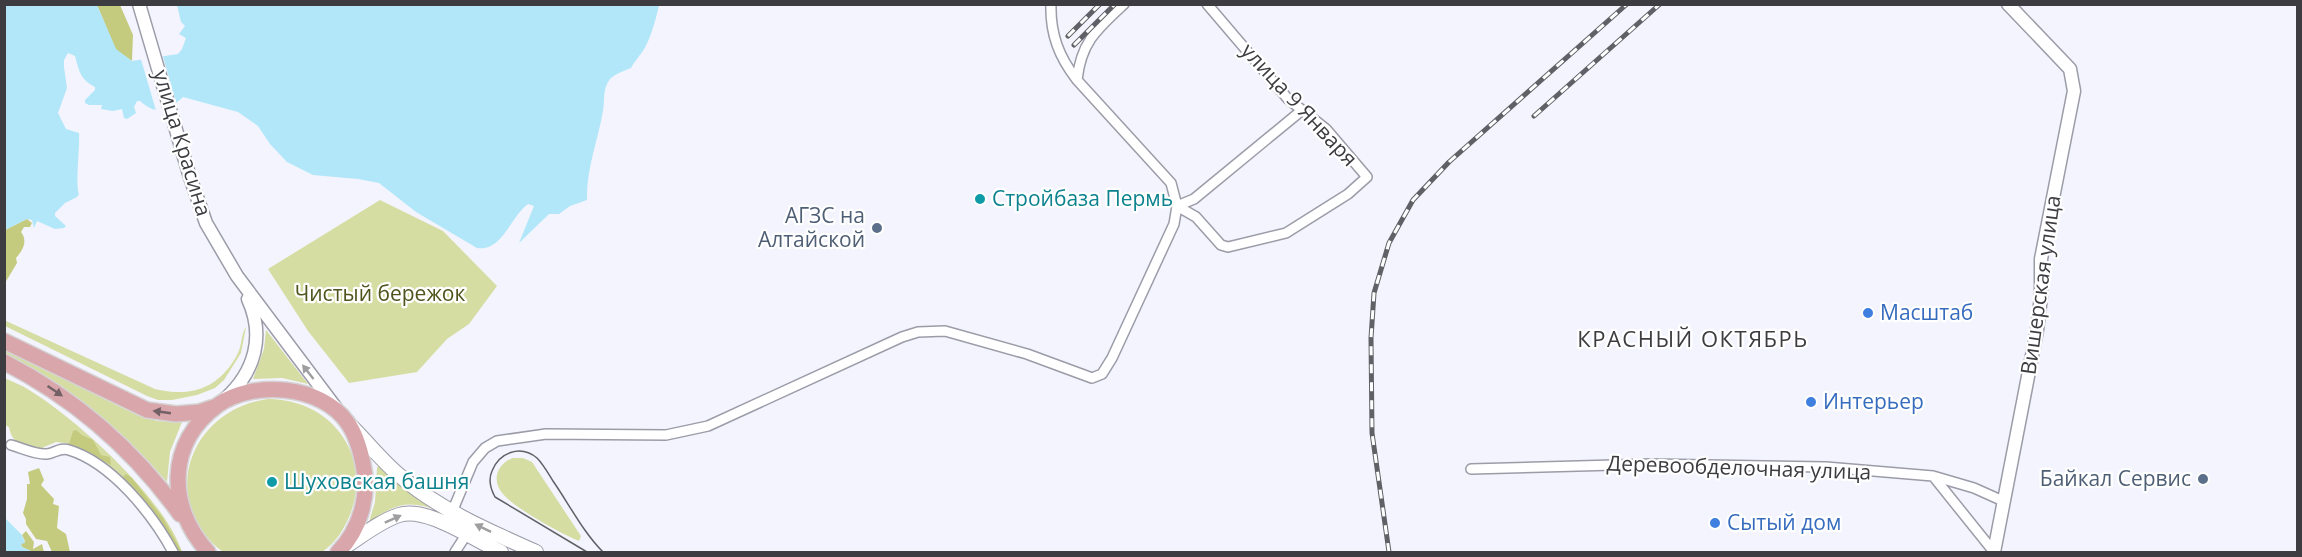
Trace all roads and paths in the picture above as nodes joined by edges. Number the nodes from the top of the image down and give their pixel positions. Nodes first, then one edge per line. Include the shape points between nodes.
1 (139, 4) edge
2 (1051, 4) edge
3 (1124, 4) edge
4 (1208, 4) edge
5 (2008, 4) edge
6 (1077, 80) junction
7 (1300, 111) junction
8 (1177, 206) junction
9 (237, 276) junction
10 (4, 341) edge
11 (4, 362) edge
12 (219, 404) junction
13 (346, 420) junction
14 (11, 445) dead end
15 (1471, 469) dead end
16 (1933, 476) junction
17 (2003, 501) junction
18 (452, 512) junction
19 (187, 524) junction
20 (466, 535) junction
21 (339, 551) edge
22 (173, 552) edge
23 (199, 552) edge
24 (208, 552) edge
25 (455, 552) edge
26 (501, 552) edge
27 (536, 552) edge
28 (1994, 552) edge

1 - 9 street, улица Красина via 200,207 214,240
2 - 6 street via 1057,48
3 - 6 street via 1086,44
4 - 7 street, улица 9 Января
5 - 17 street, Вишерская улица via 2070,69 2074,91 2041,259 2037,330
6 - 8 street via 1171,183
7 - 8 street via 1194,199
7 - 8 street, улица 9 Января via 1316,119 1366,177 1348,194 1286,233 1224,247 1196,217
8 - 18 street via 1174,224 1102,374 1092,378 959,334 918,332 708,426 666,435 546,434 497,441 477,457
9 - 12 street via 255,315 257,343 247,372
13 -> 9 street
12 -> 10 main road via 189,413 147,410
11 -> 19 main road via 86,414 146,472
12 - 13 main road via 251,391 282,389 317,399
12 - 19 main road via 194,431 183,452 178,485
13 - 18 main road via 399,476
13 - 21 main road via 360,451 366,488 357,522
14 - 22 street via 45,454 69,450 104,468 150,516
15 - 16 street, Деревообделочная улица via 1597,464 1766,465
16 - 17 street, Деревообделочная улица
16 - 28 street
17 - 28 street, Вишерская улица
27 -> 18 main road
19 - 23 main road
19 - 24 main road
21 -> 20 main road via 387,521 411,513 431,517
20 - 25 street
20 - 26 main road

